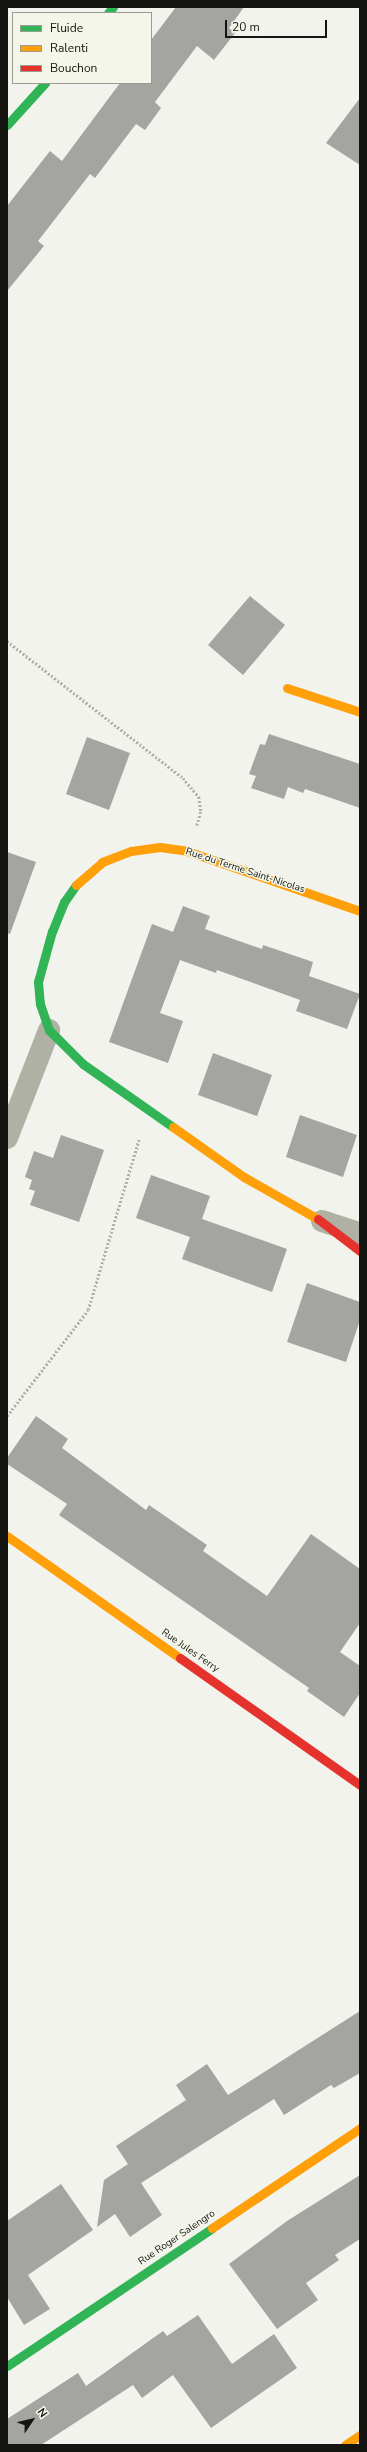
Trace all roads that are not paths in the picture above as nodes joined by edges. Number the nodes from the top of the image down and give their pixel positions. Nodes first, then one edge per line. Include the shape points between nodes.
1 (43, 84) edge
2 (7, 124) edge
3 (287, 688) dead end
4 (360, 712) edge
5 (360, 911) edge
6 (49, 1030) junction
7 (7, 1138) edge
8 (319, 1220) junction
9 (360, 1232) edge
10 (360, 1251) edge
11 (7, 1536) edge
12 (360, 1785) edge
13 (360, 2128) edge
14 (7, 2366) edge
15 (360, 2435) edge
16 (345, 2445) edge

1 - 2 street
3 - 4 street
5 - 6 street, Rue du Terme Saint-Nicolas via 187,851 160,847 131,851 102,862 82,878 64,902 52,931 38,982 40,1004
6 - 7 street
6 - 8 street, Rue du Terme Saint-Nicolas via 83,1064 148,1110 244,1177
8 - 9 street, Rue du Terme Saint-Nicolas
8 - 10 street, Rue du Terme Saint-Nicolas
11 - 12 street, Rue Jules Ferry
13 - 14 street, Rue Roger Salengro
15 - 16 street

